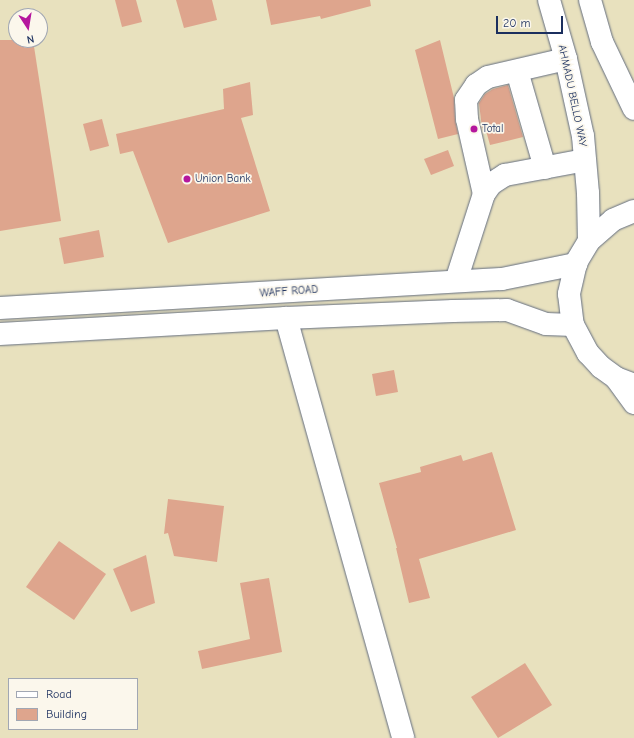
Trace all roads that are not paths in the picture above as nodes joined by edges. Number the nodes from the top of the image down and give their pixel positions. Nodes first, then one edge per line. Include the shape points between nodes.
1 (549, 0) edge
2 (590, 0) edge
3 (566, 59) junction
4 (517, 70) junction
5 (634, 109) edge
6 (585, 160) junction
7 (544, 168) junction
8 (484, 194) junction
9 (634, 211) edge
10 (589, 241) junction
11 (576, 264) junction
12 (456, 281) junction
13 (0, 308) edge
14 (286, 318) junction
15 (574, 325) junction
16 (0, 334) edge
17 (625, 381) edge
18 (634, 403) edge
19 (403, 738) edge

1 - 3 street, AHMADU BELLO WAY
2 - 5 street via 602,42
3 - 4 street
3 - 6 street, AHMADU BELLO WAY via 583,136
4 - 7 street
4 - 8 street via 488,77 476,85 466,100 467,119
6 - 7 street
6 - 10 street, AHMADU BELLO WAY
7 - 8 street via 505,175 491,184
8 - 12 street
9 - 10 street via 613,220
10 - 11 street
11 - 12 street, WAFF ROAD via 502,279
11 - 15 street via 570,294
12 - 13 street, WAFF ROAD
14 - 15 street via 507,310 546,324
14 - 16 street
14 - 19 street
15 - 17 street via 588,353 601,367
17 - 18 street

